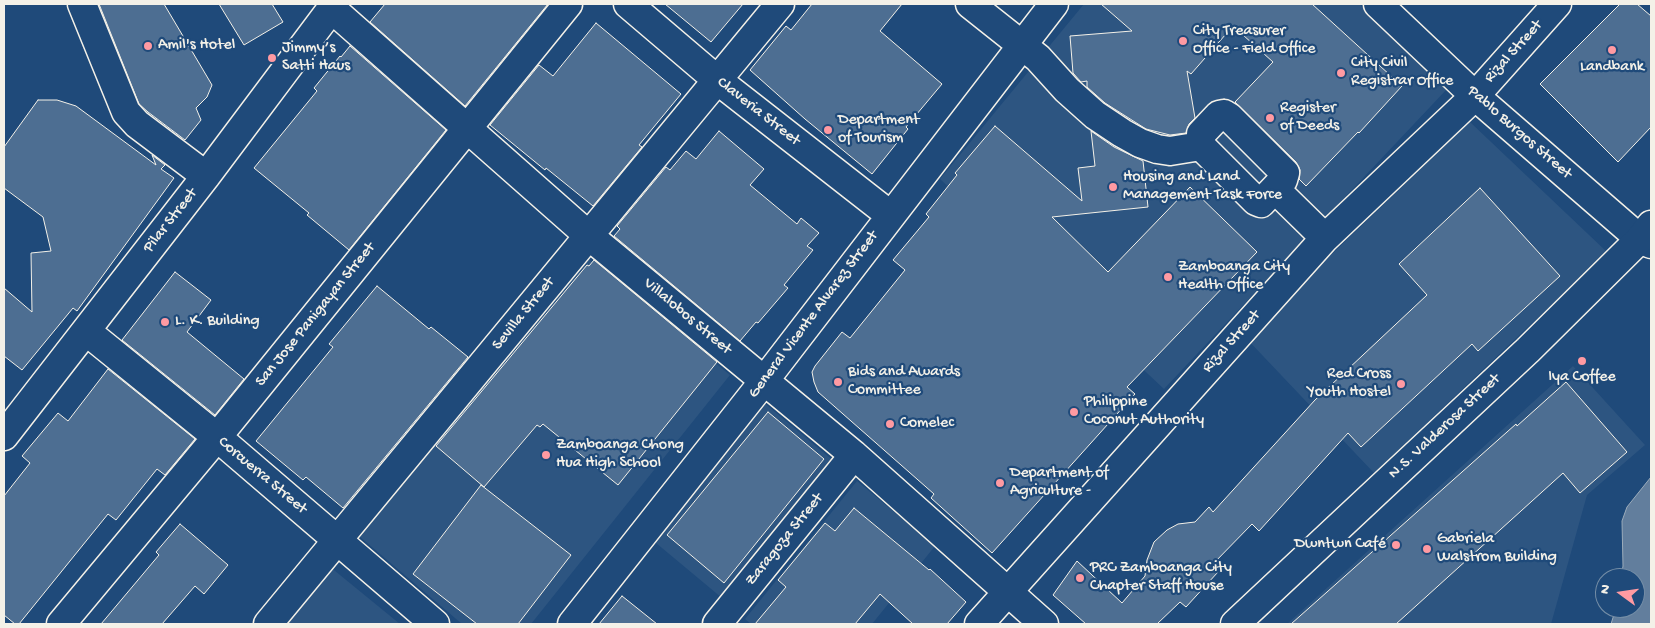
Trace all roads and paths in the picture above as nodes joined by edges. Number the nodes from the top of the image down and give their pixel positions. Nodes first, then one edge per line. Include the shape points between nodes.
1 (82, 4) edge
2 (568, 4) edge
3 (628, 4) edge
4 (780, 4) edge
5 (970, 4) edge
6 (1054, 4) edge
7 (1378, 4) edge
8 (1557, 4) edge
9 (334, 6) edge
10 (1022, 46) junction
11 (716, 79) junction
12 (1475, 96) junction
13 (468, 128) junction
14 (1201, 146) junction
15 (206, 176) junction
16 (1275, 189) junction
17 (890, 215) junction
18 (588, 235) junction
19 (1648, 236) edge
20 (1326, 238) junction
21 (86, 331) junction
22 (764, 381) junction
23 (4, 436) edge
24 (217, 437) junction
25 (854, 455) junction
26 (338, 540) junction
27 (1008, 591) junction
28 (61, 624) edge
29 (268, 624) edge
30 (435, 624) edge
31 (572, 624) edge
32 (717, 624) edge
33 (979, 624) edge
34 (1044, 624) edge
35 (1235, 624) edge

1 - 15 street via 126,112
2 - 13 street, San Jose Panigayan Street
3 - 11 street, Claveria Street
4 - 11 street, Sevilla Street
5 - 10 street
6 - 10 street, General Vicente Alvarez Street
7 - 12 street, Pablo Burgos Street
8 - 12 street, Rizal Street
9 - 13 street, Villalobos Street
9 - 15 street, Pilar Street
10 - 14 street via 1095,115 1140,143 1170,151
10 - 17 street, General Vicente Alvarez Street
11 - 17 street, Claveria Street
11 - 18 street, Sevilla Street
12 - 19 street, Pablo Burgos Street
12 - 20 street, Rizal Street
13 - 18 street, Villalobos Street
13 - 24 street, San Jose Panigayan Street
14 - 16 street via 1256,201 1261,203
14 - 16 street via 1201,134 1219,115 1224,114 1285,173 1284,180
15 - 21 street, Pilar Street
16 - 20 street
17 - 22 street, General Vicente Alvarez Street
18 - 22 street, Villalobos Street
18 - 26 street, Sevilla Street
19 - 35 street, N.S. Valderosa Street
20 - 27 street, Rizal Street
21 - 23 street, Pilar Street
21 - 24 street, Corcuerra Street
22 - 25 street, Villalobos Street
22 - 31 street, General Vicente Alvarez Street
24 - 26 street, Corcuerra Street
24 - 28 street, San Jose Panigayan Street
25 - 27 street, Villalobos Street
25 - 32 street, Zaragoza Street
26 - 29 street, Sevilla Street
26 - 30 street, Corcuerra Street
27 - 33 street, Rizal Street
27 - 34 street, Villalobos Street

